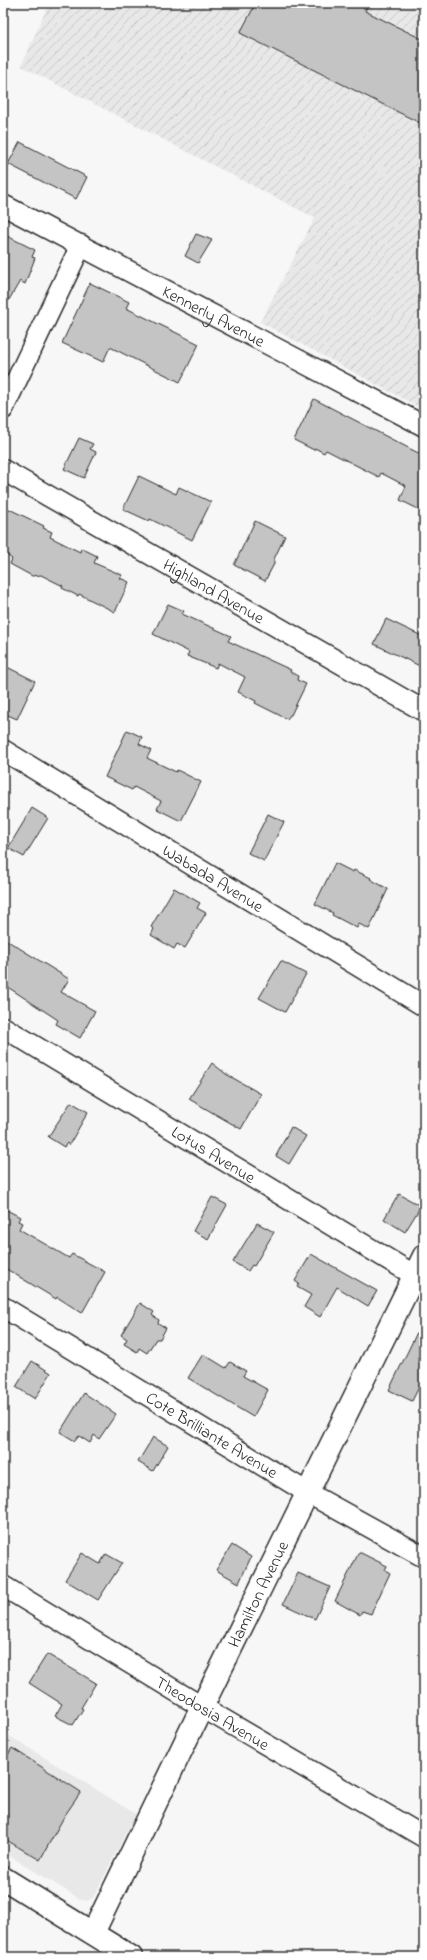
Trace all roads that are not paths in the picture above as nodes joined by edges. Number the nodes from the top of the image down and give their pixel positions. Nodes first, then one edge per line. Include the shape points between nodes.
1 (3, 205) edge
2 (81, 245) junction
3 (3, 409) edge
4 (424, 426) edge
5 (3, 470) edge
6 (424, 711) edge
7 (3, 750) edge
8 (424, 1006) edge
9 (3, 1027) edge
10 (424, 1256) edge
11 (419, 1278) edge
12 (3, 1307) edge
13 (308, 1494) junction
14 (424, 1557) edge
15 (3, 1586) edge
16 (202, 1707) junction
17 (424, 1837) edge
18 (3, 1878) edge
19 (93, 1933) junction
20 (131, 1957) edge

1 - 2 street, Kennerly Avenue
2 - 3 street
2 - 4 street, Kennerly Avenue
5 - 6 street, Highland Avenue
7 - 8 street, Wabada Avenue
9 - 11 street, Lotus Avenue
10 - 11 street, Hamilton Avenue
11 - 13 street, Hamilton Avenue
12 - 13 street, Cote Brilliante Avenue
13 - 14 street, Cote Brilliante Avenue
13 - 16 street, Hamilton Avenue
15 - 16 street, Theodosia Avenue
16 - 17 street, Theodosia Avenue
16 - 19 street, Hamilton Avenue
18 - 19 street
19 - 20 street

